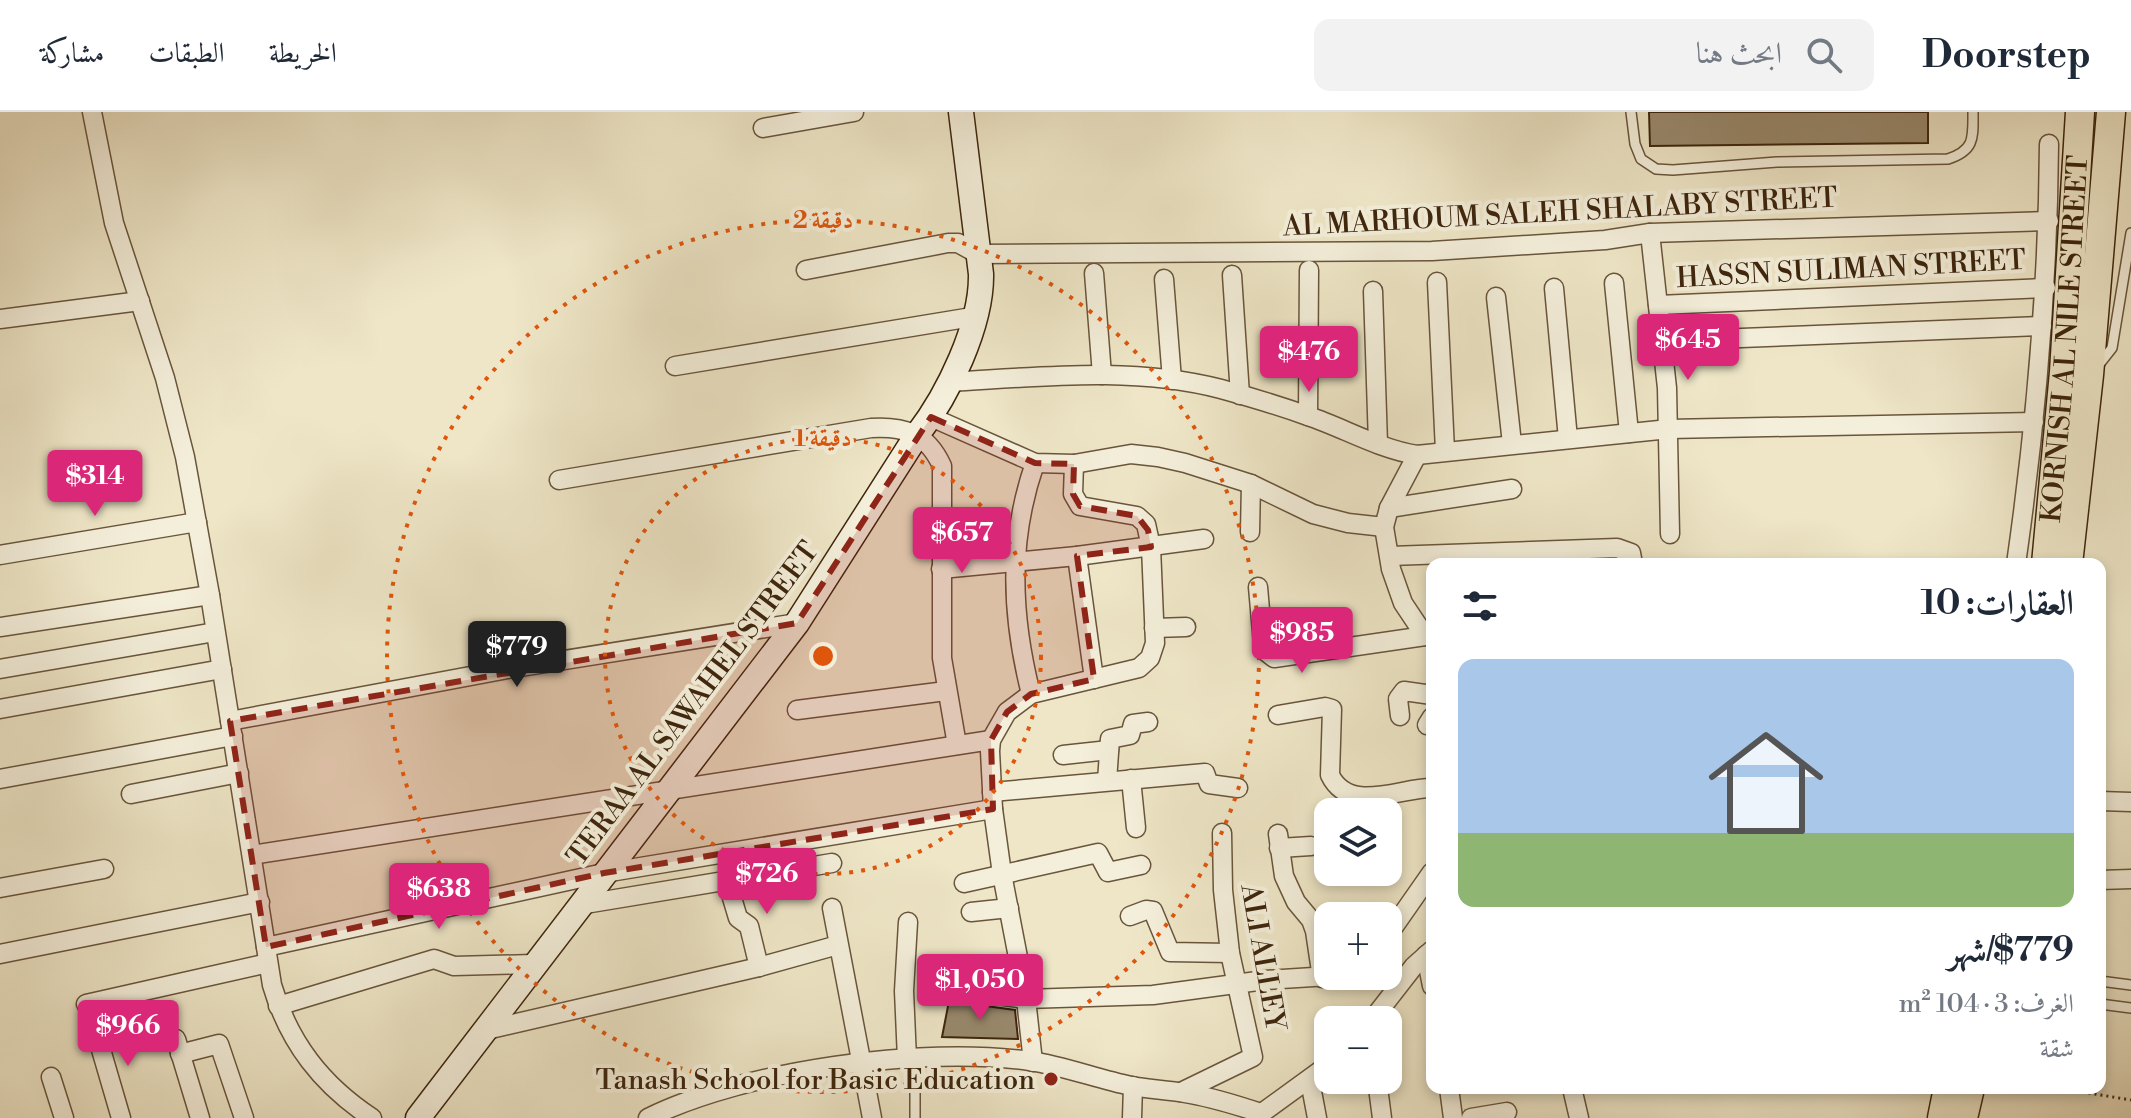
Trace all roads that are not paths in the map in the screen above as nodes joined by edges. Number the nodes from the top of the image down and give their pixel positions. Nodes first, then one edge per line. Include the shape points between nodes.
1 (92, 112) edge
2 (854, 112) edge
3 (961, 112) edge
4 (1631, 112) edge
5 (1973, 112) edge
6 (2111, 112) edge
7 (2078, 115) edge
8 (763, 128) dead end
9 (2049, 144) dead end
10 (2049, 221) junction
11 (1650, 233) junction
12 (2131, 233) edge
13 (978, 254) junction
14 (806, 270) dead end
15 (1309, 270) dead end
16 (1094, 273) dead end
17 (1232, 275) dead end
18 (1164, 279) dead end
19 (1437, 282) dead end
20 (1614, 283) dead end
21 (1554, 288) dead end
22 (2046, 288) junction
23 (1373, 291) dead end
24 (1496, 297) dead end
25 (140, 301) junction
26 (1658, 305) junction
27 (978, 316) junction
28 (0, 319) edge
29 (2042, 326) junction
30 (1664, 341) junction
31 (675, 366) dead end
32 (1102, 375) junction
33 (2089, 375) junction
34 (1172, 380) junction
35 (949, 382) junction
36 (1240, 395) junction
37 (1308, 416) junction
38 (2034, 422) junction
39 (924, 426) junction
40 (1669, 429) junction
41 (1629, 433) junction
42 (1568, 439) junction
43 (1378, 444) junction
44 (1512, 444) junction
45 (1445, 451) junction
46 (1417, 455) junction
47 (1035, 463) junction
48 (1074, 464) junction
49 (559, 480) dead end
50 (1251, 484) junction
51 (1512, 489) dead end
52 (1389, 508) junction
53 (197, 522) junction
54 (1384, 527) junction
55 (1250, 532) dead end
56 (1670, 534) dead end
57 (1204, 539) dead end
58 (1151, 547) junction
59 (0, 555) edge
60 (1077, 556) junction
61 (1390, 556) junction
62 (1632, 558) edge
63 (2017, 558) edge
64 (2047, 558) edge
65 (2069, 558) edge
66 (1014, 562) junction
67 (941, 569) junction
68 (1258, 587) dead end
69 (210, 595) junction
70 (797, 623) junction
71 (0, 627) edge
72 (1186, 627) dead end
73 (1154, 628) junction
74 (215, 632) junction
75 (1426, 632) edge
76 (1426, 636) edge
77 (0, 669) edge
78 (222, 669) junction
79 (1094, 679) junction
80 (946, 691) junction
81 (1031, 694) junction
82 (1426, 694) edge
83 (0, 709) edge
84 (797, 710) dead end
85 (1278, 715) dead end
86 (1400, 716) dead end
87 (1148, 722) dead end
88 (232, 729) junction
89 (991, 740) junction
90 (957, 745) junction
91 (1109, 750) junction
92 (1063, 755) dead end
93 (239, 773) junction
94 (0, 779) edge
95 (1131, 779) junction
96 (1107, 781) junction
97 (1238, 788) dead end
98 (1426, 788) edge
99 (668, 792) junction
100 (131, 794) dead end
101 (1351, 798) edge
102 (1379, 798) edge
103 (993, 800) junction
104 (2106, 801) edge
105 (2131, 802) edge
106 (1136, 828) dead end
107 (1222, 833) dead end
108 (1311, 846) dead end
109 (252, 855) junction
110 (832, 863) dead end
111 (1141, 865) dead end
112 (104, 869) dead end
113 (604, 873) junction
114 (1002, 874) junction
115 (2131, 879) edge
116 (2106, 880) edge
117 (727, 881) junction
118 (1426, 881) edge
119 (964, 883) dead end
120 (0, 888) edge
121 (260, 902) junction
122 (579, 905) junction
123 (832, 908) dead end
124 (1009, 908) junction
125 (971, 912) dead end
126 (1402, 915) edge
127 (1130, 916) dead end
128 (908, 922) dead end
129 (1314, 928) edge
130 (838, 945) junction
131 (1230, 953) junction
132 (0, 954) edge
133 (267, 955) junction
134 (1426, 956) edge
135 (533, 964) junction
136 (759, 967) junction
137 (1314, 978) edge
138 (2106, 982) edge
139 (1237, 983) junction
140 (2131, 985) edge
141 (951, 989) dead end
142 (1026, 999) junction
143 (86, 1004) dead end
144 (2106, 1005) edge
145 (278, 1006) junction
146 (1383, 1006) edge
147 (2131, 1008) edge
148 (95, 1029) dead end
149 (482, 1031) junction
150 (911, 1058) junction
151 (1033, 1062) junction
152 (860, 1064) junction
153 (51, 1077) dead end
154 (1314, 1077) edge
155 (1310, 1081) junction
156 (1133, 1086) junction
157 (1181, 1092) junction
158 (1379, 1094) edge
159 (1450, 1094) edge
160 (1573, 1094) edge
161 (1947, 1094) edge
162 (1969, 1094) edge
163 (1507, 1112) dead end
164 (1267, 1114) edge
165 (64, 1118) edge
166 (121, 1118) edge
167 (200, 1118) edge
168 (244, 1118) edge
169 (372, 1118) edge
170 (418, 1118) edge
171 (648, 1118) edge
172 (872, 1118) edge
173 (915, 1118) edge
174 (1132, 1118) edge
175 (1317, 1118) edge
176 (1382, 1118) edge
177 (1453, 1118) edge
178 (1471, 1118) edge
179 (1579, 1118) edge
180 (1942, 1118) edge
181 (1963, 1118) edge

1 - 25 street via 114,223
2 - 8 street
3 - 13 main road, TERAA AL SAWAHEL STREET
4 - 5 lane via 1641,159 1656,169 1673,170 1948,159 1962,155 1970,145
6 - 33 main road, KORNISH AL NILE STREET
7 - 64 main road, KORNISH AL NILE STREET via 2064,372
9 - 10 street
10 - 11 street, AL MARHOUM SALEH SHALABY STREET
10 - 22 street
11 - 13 street, AL MARHOUM SALEH SHALABY STREET via 1432,251
11 - 26 street
12 - 33 lane via 2112,348
13 - 14 street, AL MARHOUM SALEH SHALABY STREET via 948,243
13 - 27 main road, TERAA AL SAWAHEL STREET
15 - 37 street
16 - 32 street
17 - 36 street
18 - 34 street
19 - 45 street
20 - 41 street
21 - 42 street
22 - 26 street, HASSN SULIMAN STREET
22 - 29 street
23 - 43 street
24 - 44 street
25 - 28 street
25 - 53 street via 176,417
26 - 30 street
27 - 31 street
27 - 35 main road, TERAA AL SAWAHEL STREET
29 - 30 street
29 - 38 street
30 - 40 street
32 - 34 street
32 - 35 street
33 - 65 main road, KORNISH AL NILE STREET
34 - 36 street
35 - 39 main road, TERAA AL SAWAHEL STREET
36 - 37 street
37 - 43 street
38 - 40 street
38 - 63 street
39 - 47 street
39 - 49 street via 871,428
39 - 67 street via 942,466
39 - 70 main road, TERAA AL SAWAHEL STREET
40 - 41 street
40 - 56 street
41 - 42 street
42 - 44 street
43 - 46 street
44 - 45 street
45 - 46 street
46 - 52 street
47 - 48 street
47 - 66 street via 1024,494
48 - 50 street via 1116,455 1158,457
48 - 58 street via 1076,501 1086,508 1137,516 1146,524
50 - 54 street via 1313,514
50 - 55 street
51 - 52 street
52 - 54 street
53 - 59 street
53 - 69 street
54 - 61 street
57 - 58 street
58 - 60 street
58 - 73 street
60 - 66 street
60 - 79 street
61 - 62 street via 1617,548
61 - 75 street via 1403,603
66 - 67 street
66 - 81 street via 1016,621
67 - 80 street
68 - 76 street via 1263,644 1274,658
69 - 71 street
69 - 74 street
70 - 88 street via 508,669
70 - 99 main road, TERAA AL SAWAHEL STREET
72 - 73 street
73 - 79 street via 1150,658 1139,668
74 - 77 street
74 - 78 street
78 - 83 street
78 - 88 street
79 - 81 street
80 - 84 street
80 - 90 street
81 - 89 street via 1007,712
82 - 86 street via 1404,691 1398,699
85 - 101 street via 1332,709 1330,775
87 - 91 street via 1134,723 1130,735 1111,738
88 - 93 street
88 - 94 street
89 - 90 street
89 - 103 street
90 - 99 street
91 - 92 street
91 - 96 street
93 - 100 street
93 - 109 street
95 - 96 street
95 - 97 street via 1205,773 1209,784
95 - 106 street
96 - 103 street
98 - 102 street
99 - 109 street
99 - 113 main road, TERAA AL SAWAHEL STREET
103 - 113 street
103 - 114 street
104 - 105 street
107 - 131 street, ALI ALLEY
108 - 129 street via 1279,841 1290,890
109 - 121 street
110 - 117 street
111 - 114 street via 1108,872 1098,853
112 - 120 street
113 - 122 main road, TERAA AL SAWAHEL STREET
113 - 133 street
114 - 119 street
114 - 124 street
115 - 116 street
117 - 122 street
117 - 136 street via 738,918 749,926
118 - 126 street
121 - 132 street
121 - 133 street
122 - 135 main road, TERAA AL SAWAHEL STREET
123 - 130 street
124 - 125 street
124 - 142 street
127 - 131 street via 1150,910 1151,931 1170,952
128 - 150 street via 904,991
130 - 136 street
130 - 152 street
131 - 139 street, ALI ALLEY
133 - 143 street
133 - 145 street
134 - 146 street
135 - 145 street via 454,966 434,959
135 - 149 main road, TERAA AL SAWAHEL STREET
136 - 149 street
137 - 139 street
138 - 140 lane
139 - 142 street via 1153,995
139 - 157 street, ALI ALLEY via 1253,1057
141 - 142 street
142 - 151 street
144 - 147 lane
145 - 169 street via 315,1070
148 - 166 street
149 - 170 main road, TERAA AL SAWAHEL STREET
150 - 151 street
150 - 152 street
150 - 173 lane
151 - 156 street
152 - 171 street via 758,1081
152 - 172 street
153 - 165 street
154 - 155 street
155 - 164 street
155 - 175 street
156 - 157 street
156 - 174 street
157 - 164 street
158 - 176 street
159 - 177 street
160 - 179 street
161 - 180 main road
162 - 181 main road
163 - 178 street
167 - 168 street via 178,1046 220,1045

